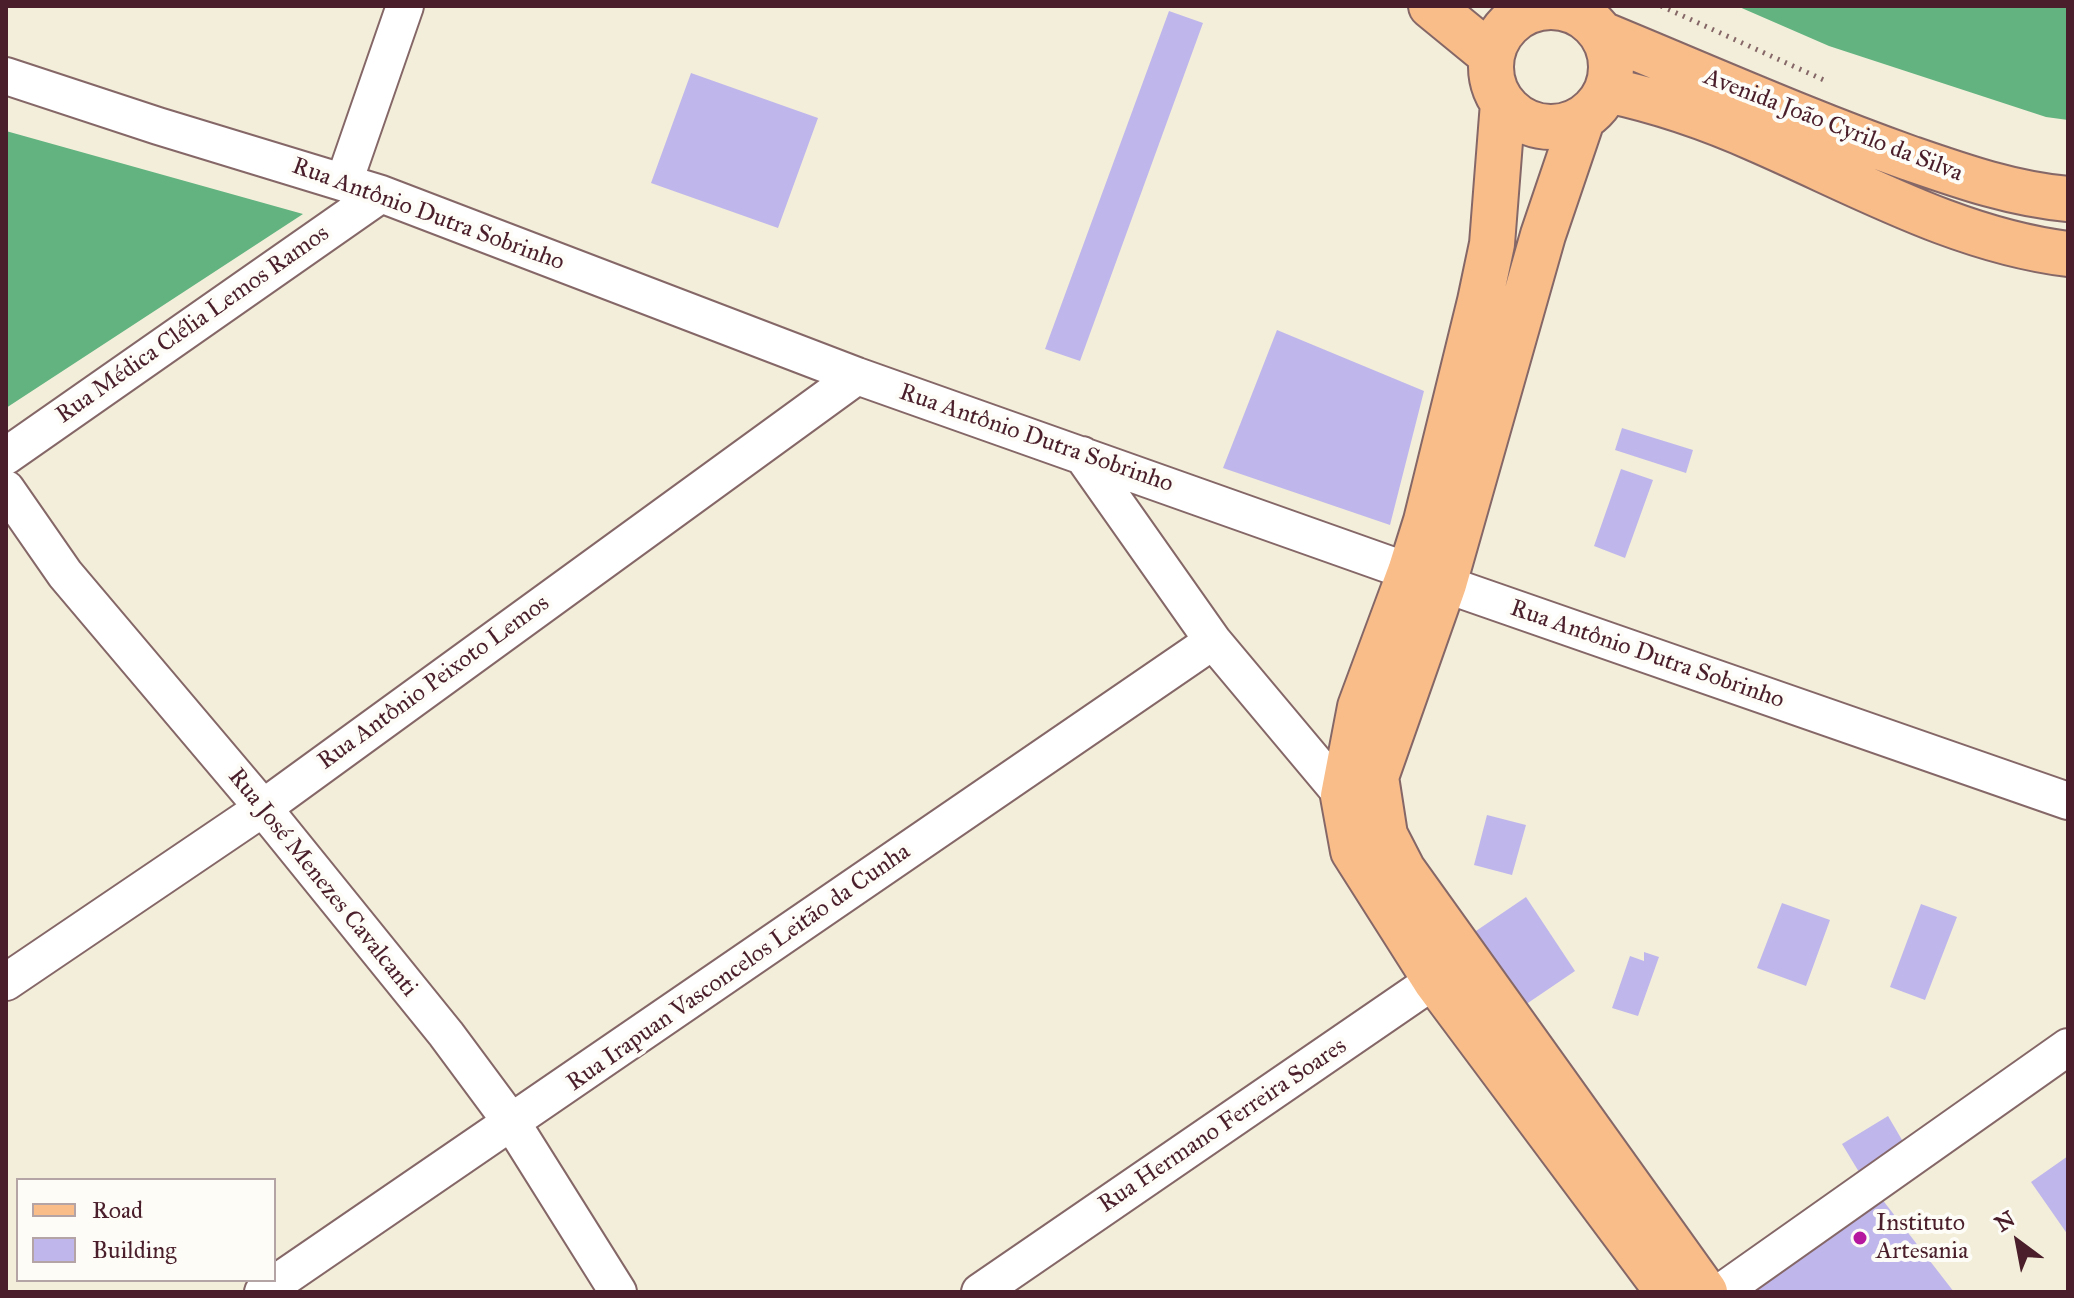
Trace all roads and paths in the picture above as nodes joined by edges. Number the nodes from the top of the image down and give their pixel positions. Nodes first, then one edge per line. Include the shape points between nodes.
1 (405, 6) edge
2 (1431, 6) edge
3 (1661, 6) edge
4 (1578, 16) edge
5 (1492, 56) junction
6 (6, 76) edge
7 (1829, 82) dead end
8 (1503, 103) junction
9 (1595, 105) junction
10 (344, 182) junction
11 (381, 194) junction
12 (2068, 199) edge
13 (2068, 254) edge
14 (857, 376) junction
15 (1082, 455) junction
16 (6, 456) edge
17 (6, 489) edge
18 (1427, 578) junction
19 (1213, 641) junction
20 (1343, 796) junction
21 (2068, 801) edge
22 (263, 808) junction
23 (1451, 969) junction
24 (6, 982) edge
25 (2068, 1047) edge
26 (512, 1123) junction
27 (263, 1292) edge
28 (618, 1292) edge
29 (980, 1292) edge
30 (1668, 1292) edge
31 (1705, 1292) edge
32 (1721, 1292) edge

1 - 10 street
2 - 5 main road
3 - 7 path
4 - 5 main road, Avenida João Cyrilo da Silva via 1547,7 1516,19
4 - 9 main road via 1612,61
4 - 12 main road, Avenida João Cyrilo da Silva via 1843,135 1981,183
5 - 8 main road via 1490,69
6 - 10 street, Rua Antônio Dutra Sobrinho
8 - 9 main road, Avenida João Cyrilo da Silva via 1524,122 1544,127
8 - 18 main road via 1489,258 1429,507
9 - 13 main road, Avenida João Cyrilo da Silva via 1657,101 1757,139 1879,197 1987,237
9 - 18 main road via 1543,235
10 - 11 street, Rua Antônio Dutra Sobrinho
11 - 14 street, Rua Antônio Dutra Sobrinho
11 - 16 street, Rua Médica Clélia Lemos Ramos
14 - 15 street, Rua Antônio Dutra Sobrinho
14 - 22 street, Rua Antônio Peixoto Lemos
15 - 18 street, Rua Antônio Dutra Sobrinho
15 - 19 street
17 - 22 street, Rua José Menezes Cavalcanti via 65,574
18 - 20 main road via 1360,707
18 - 21 street, Rua Antônio Dutra Sobrinho
18 - 23 main road via 1376,777 1385,835
19 - 20 street
19 - 26 street, Rua Irapuan Vasconcelos Leitão da Cunha
20 - 23 main road via 1353,851
22 - 24 street, Rua Antônio Peixoto Lemos
22 - 26 street, Rua José Menezes Cavalcanti
23 - 29 street, Rua Hermano Ferreira Soares
23 - 30 main road
23 - 31 main road
25 - 32 street
26 - 27 street, Rua Irapuan Vasconcelos Leitão da Cunha
26 - 28 street, Rua José Menezes Cavalcanti

